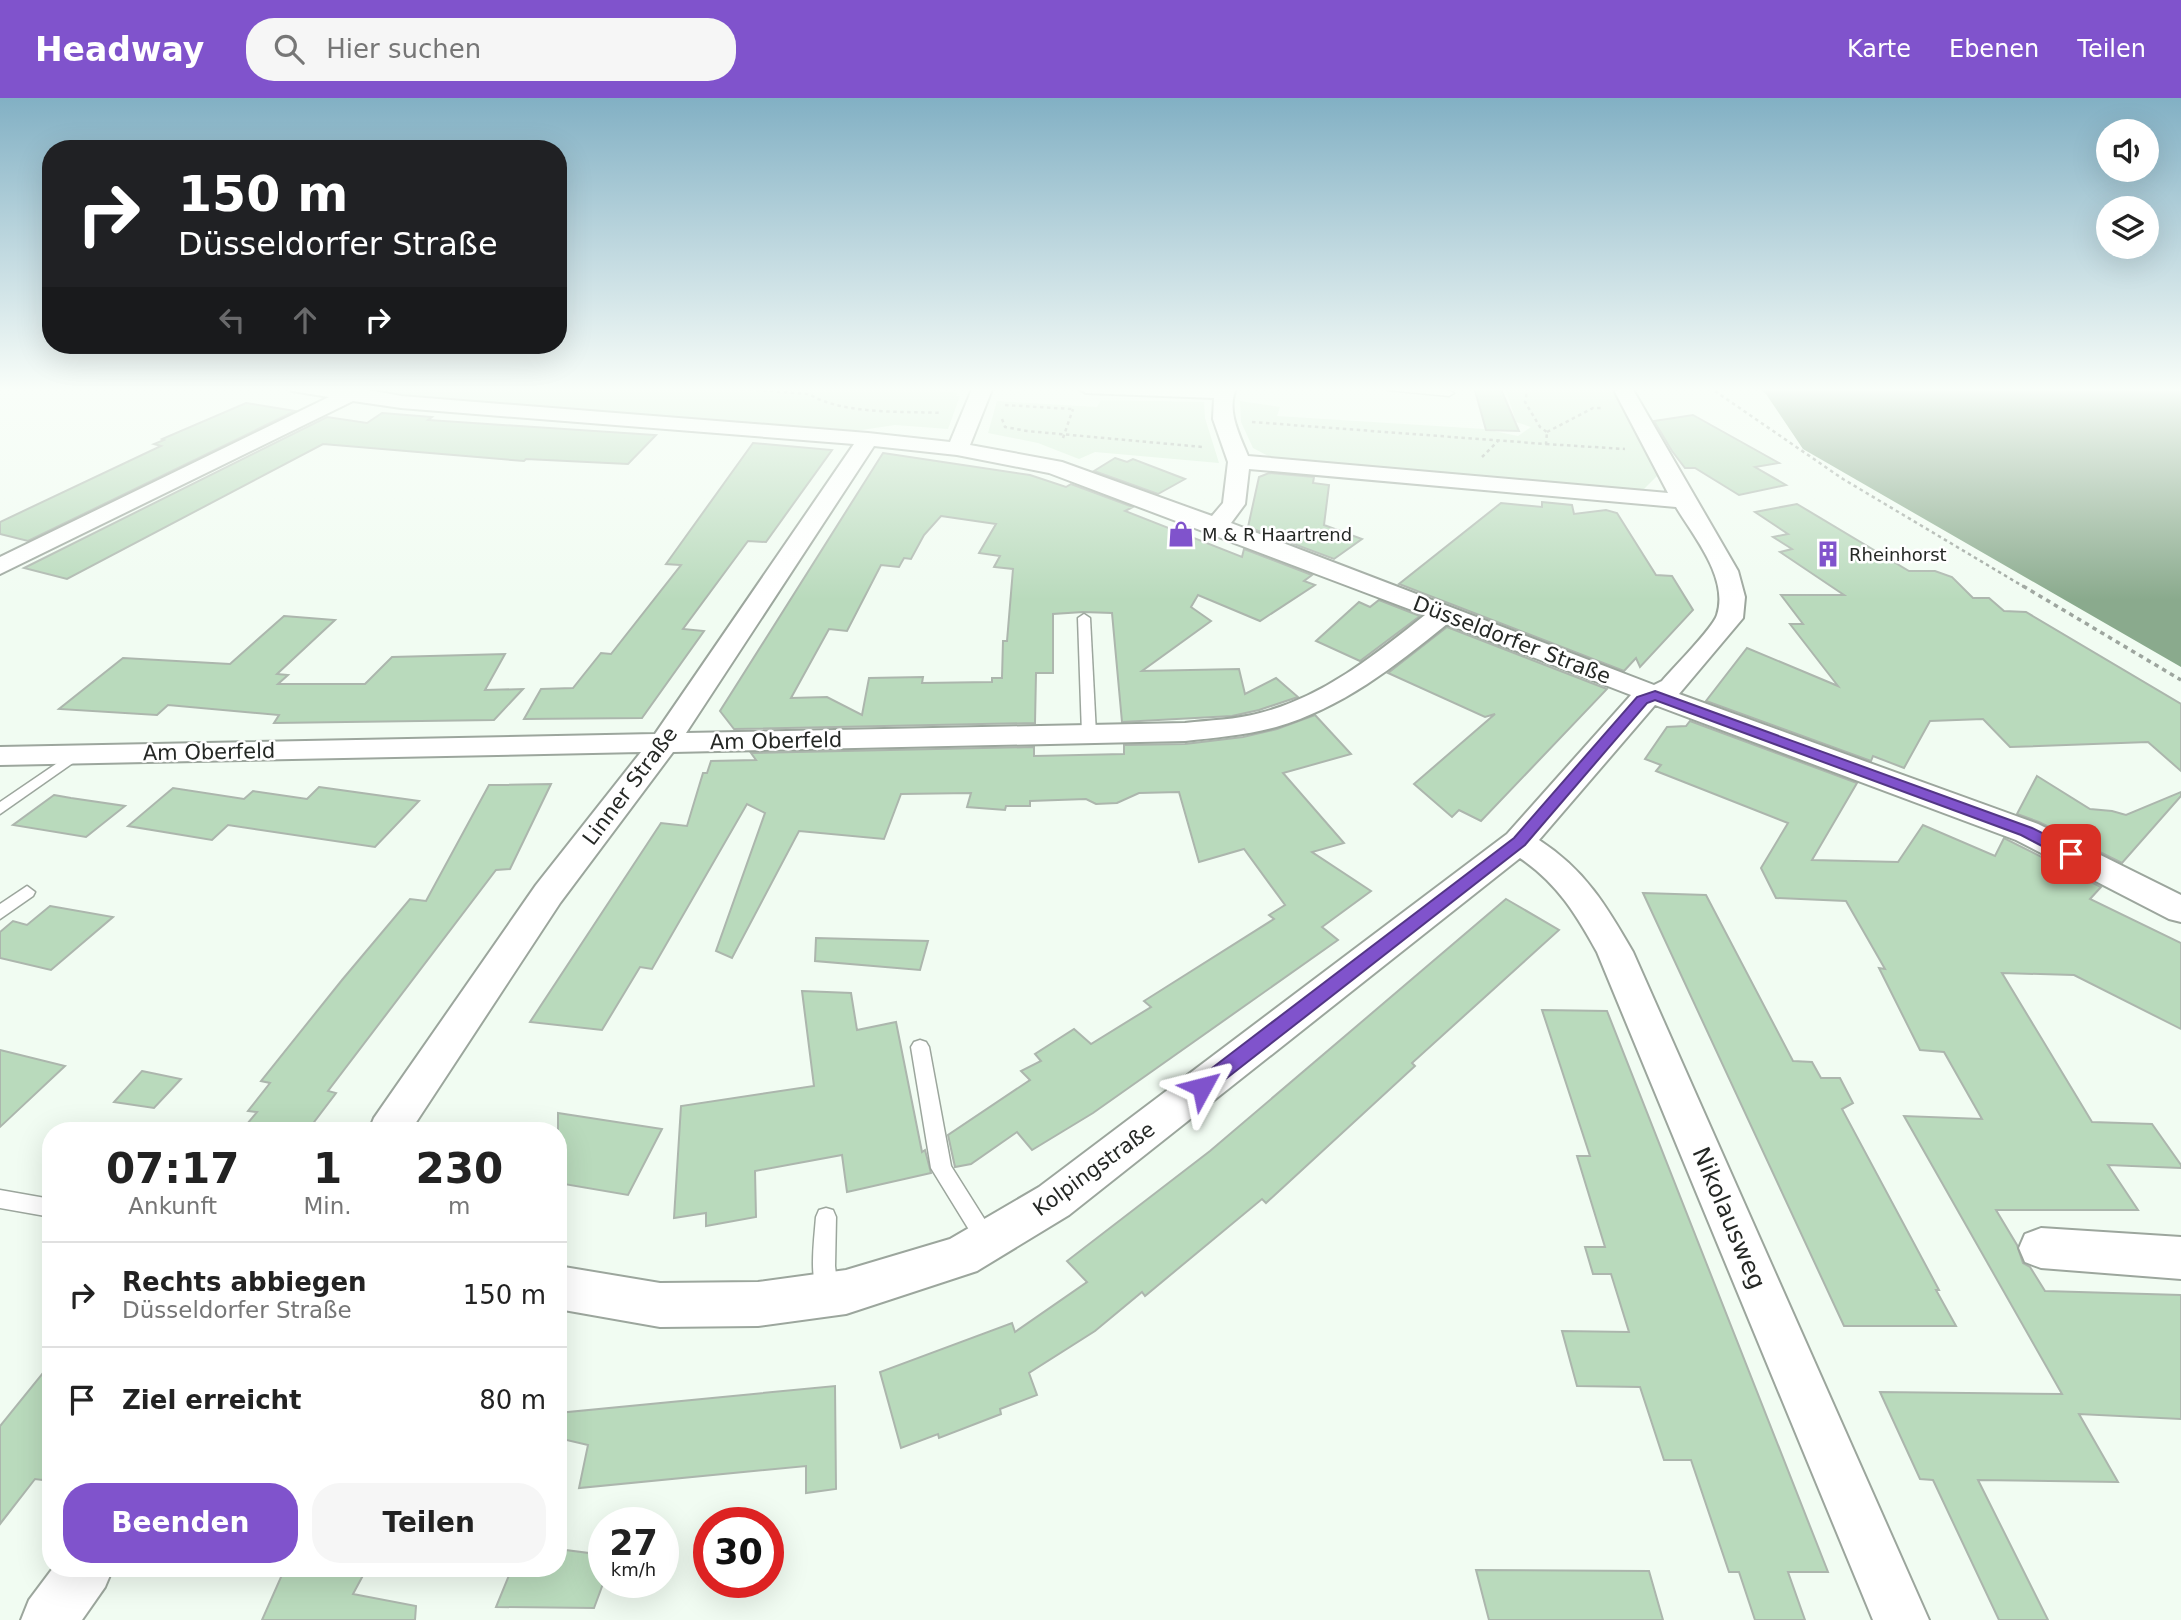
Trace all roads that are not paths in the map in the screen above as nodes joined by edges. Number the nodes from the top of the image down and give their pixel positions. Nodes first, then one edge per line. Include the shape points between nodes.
1 (220, 458) edge
2 (854, 458) edge
3 (1009, 458) edge
4 (1236, 458) edge
5 (1256, 458) edge
6 (1661, 458) edge
7 (1684, 501) junction
8 (1217, 526) junction
9 (0, 567) edge
10 (1444, 613) junction
11 (1084, 618) dead end
12 (1655, 695) junction
13 (1089, 734) junction
14 (664, 743) junction
15 (75, 755) junction
16 (0, 756) edge
17 (0, 808) edge
18 (1519, 842) junction
19 (27, 892) dead end
20 (2181, 910) edge
21 (0, 913) edge
22 (920, 1047) dead end
23 (394, 1122) edge
24 (0, 1199) edge
25 (42, 1206) edge
26 (825, 1217) dead end
27 (987, 1241) junction
28 (2041, 1248) dead end
29 (2181, 1258) edge
30 (567, 1289) edge
31 (828, 1294) junction
32 (80, 1577) edge
33 (49, 1620) edge
34 (1901, 1620) edge

1 - 9 street
2 - 14 street, Linner Straße
3 - 8 street, Düsseldorfer Straße
4 - 8 street via 1234,504
5 - 7 street
6 - 7 street, Kolpingstraße
7 - 12 street, Kolpingstraße via 1726,571 1732,597 1730,618 1672,687
8 - 10 street, Düsseldorfer Straße
10 - 12 street, Düsseldorfer Straße
10 - 13 street, Am Oberfeld via 1363,678 1320,702 1265,720 1185,732
11 - 13 lane
12 - 18 street, Kolpingstraße via 1642,700
12 - 20 street, Düsseldorfer Straße via 2027,832
13 - 14 street, Am Oberfeld
14 - 15 street, Am Oberfeld
14 - 23 street, Linner Straße via 548,894
15 - 16 street, Am Oberfeld
15 - 17 lane
18 - 27 street, Kolpingstraße via 1054,1202
18 - 34 street, Nikolausweg via 1546,860 1584,898 1615,952
19 - 21 lane
22 - 27 lane via 941,1168
24 - 25 lane
26 - 31 lane
27 - 31 street, Kolpingstraße via 961,1256
28 - 29 street
30 - 31 street, Kolpingstraße via 660,1305 758,1304
32 - 33 street

